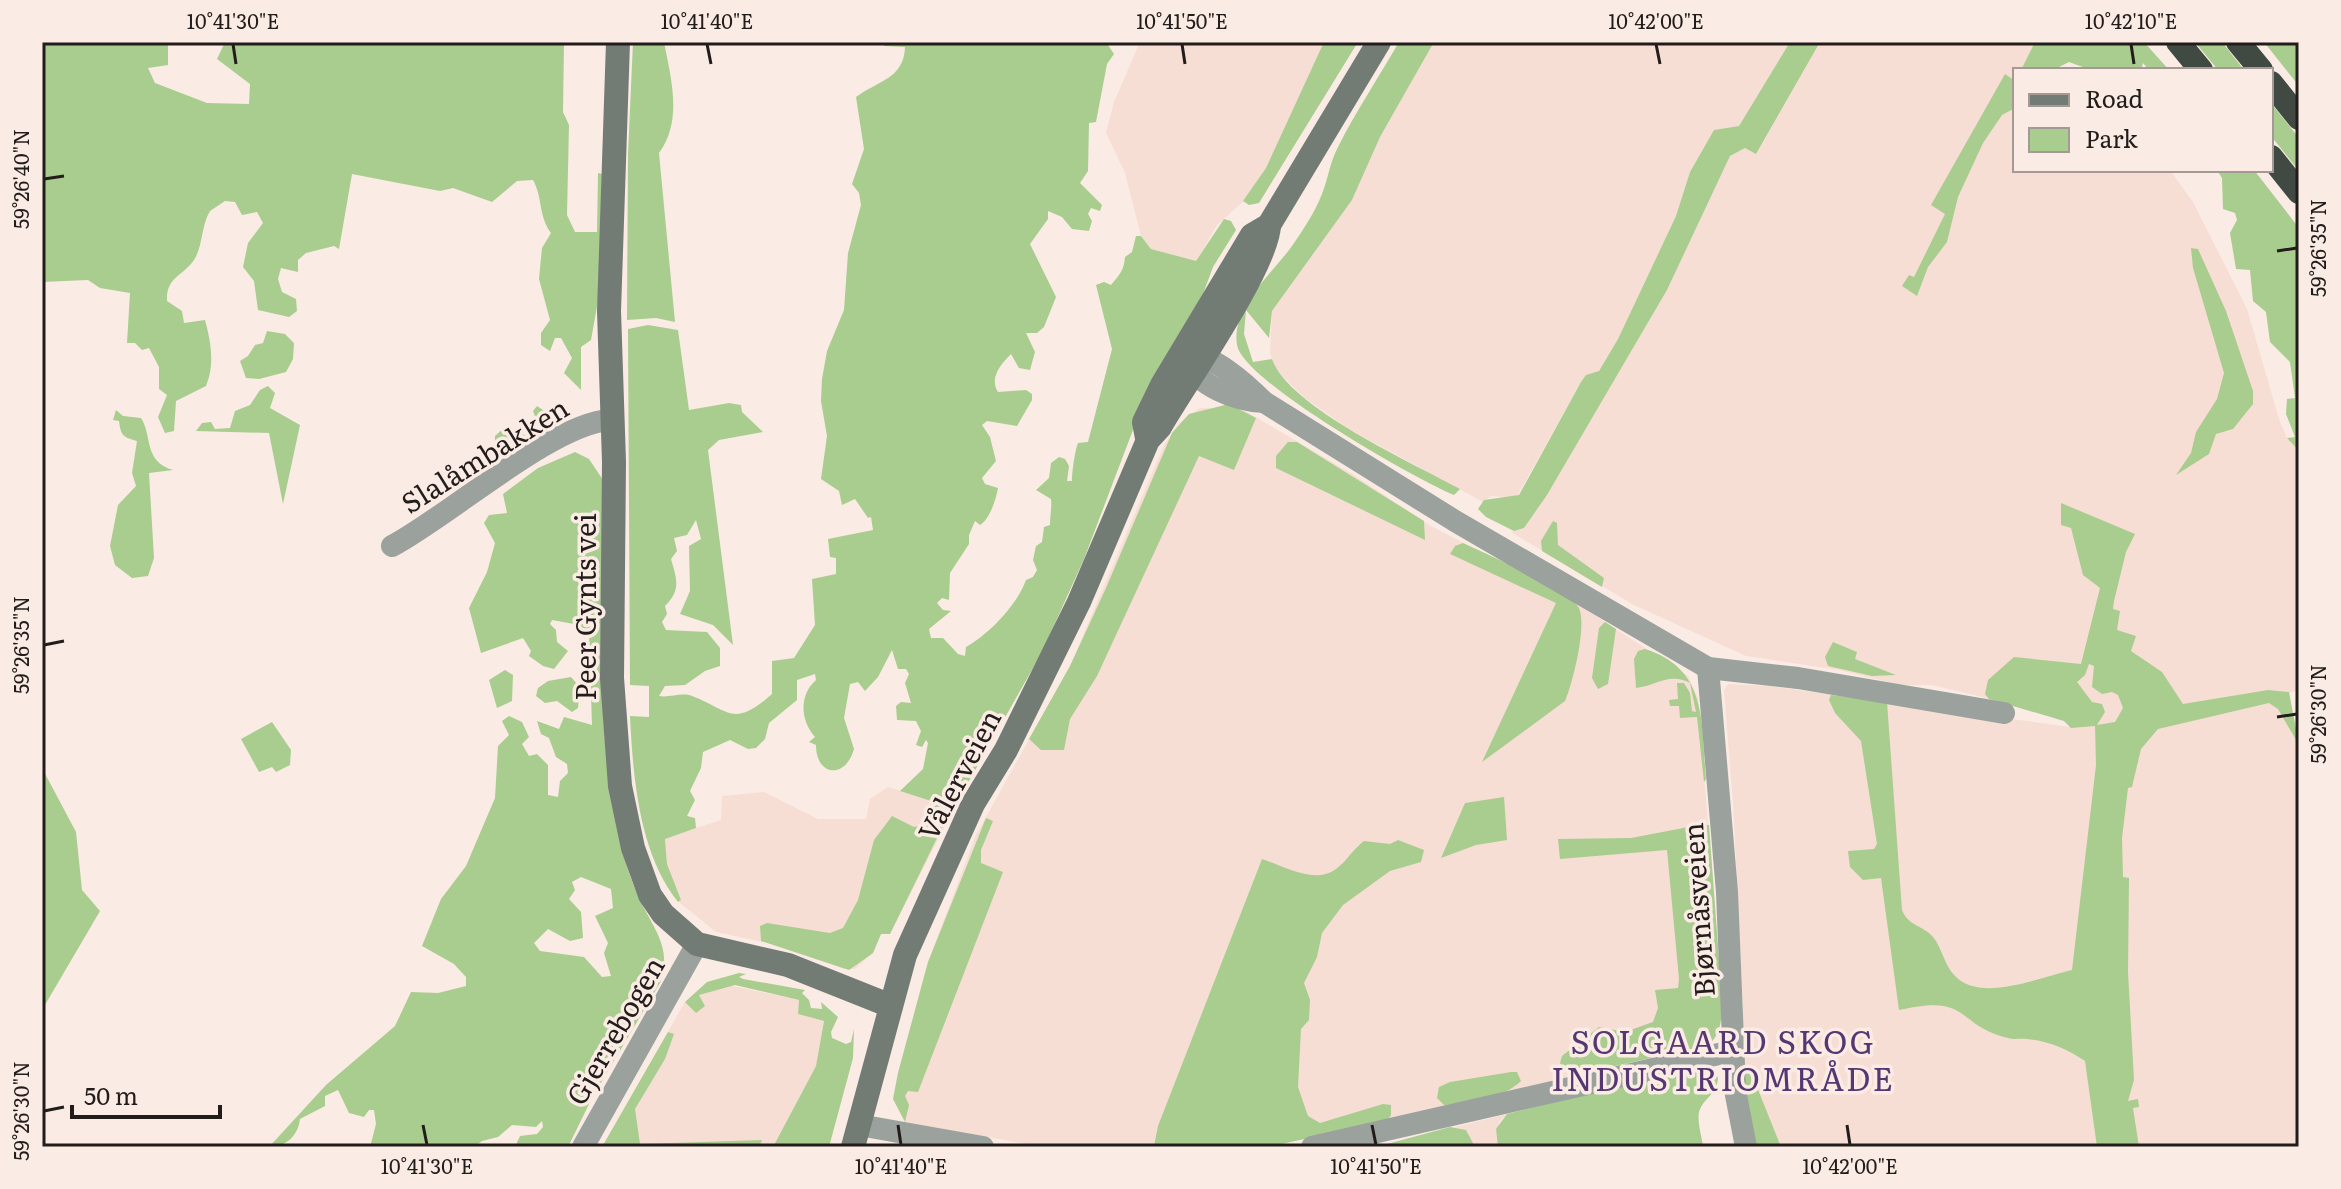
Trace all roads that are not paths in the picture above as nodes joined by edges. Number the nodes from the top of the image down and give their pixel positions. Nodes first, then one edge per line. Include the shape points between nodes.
1 (618, 42) edge
2 (1379, 42) edge
3 (2178, 42) edge
4 (2238, 42) edge
5 (2199, 68) edge
6 (2259, 68) edge
7 (2273, 86) edge
8 (2299, 118) edge
9 (2273, 160) edge
10 (2299, 192) edge
11 (1192, 360) junction
12 (610, 420) junction
13 (392, 546) dead end
14 (1708, 668) junction
15 (2004, 713) dead end
16 (697, 944) junction
17 (891, 1006) junction
18 (1732, 1051) junction
19 (856, 1136) edge
20 (583, 1147) edge
21 (983, 1147) edge
22 (1312, 1147) edge
23 (1746, 1147) edge

1 - 12 street, Peer Gynts vei
2 - 11 street, Vålerveien via 1269,225 1269,240
3 - 5 highway
4 - 6 highway
7 - 8 highway
9 - 10 highway
11 - 14 street via 1244,402 1264,402
11 - 17 street, Vålerveien via 1148,440 1079,602 941,872 905,955
12 - 13 street, Slalåmbakken via 576,428
12 - 16 street, Peer Gynts vei via 612,678 620,786 650,895 675,927
14 - 15 street
14 - 18 street, Bjørnåsveien via 1727,892
16 - 17 street, Peer Gynts vei via 788,965
16 - 20 street, Gjerrebogen
17 - 19 street, Vålerveien
18 - 22 street
18 - 23 street, Bjørnåsveien
19 - 21 street

